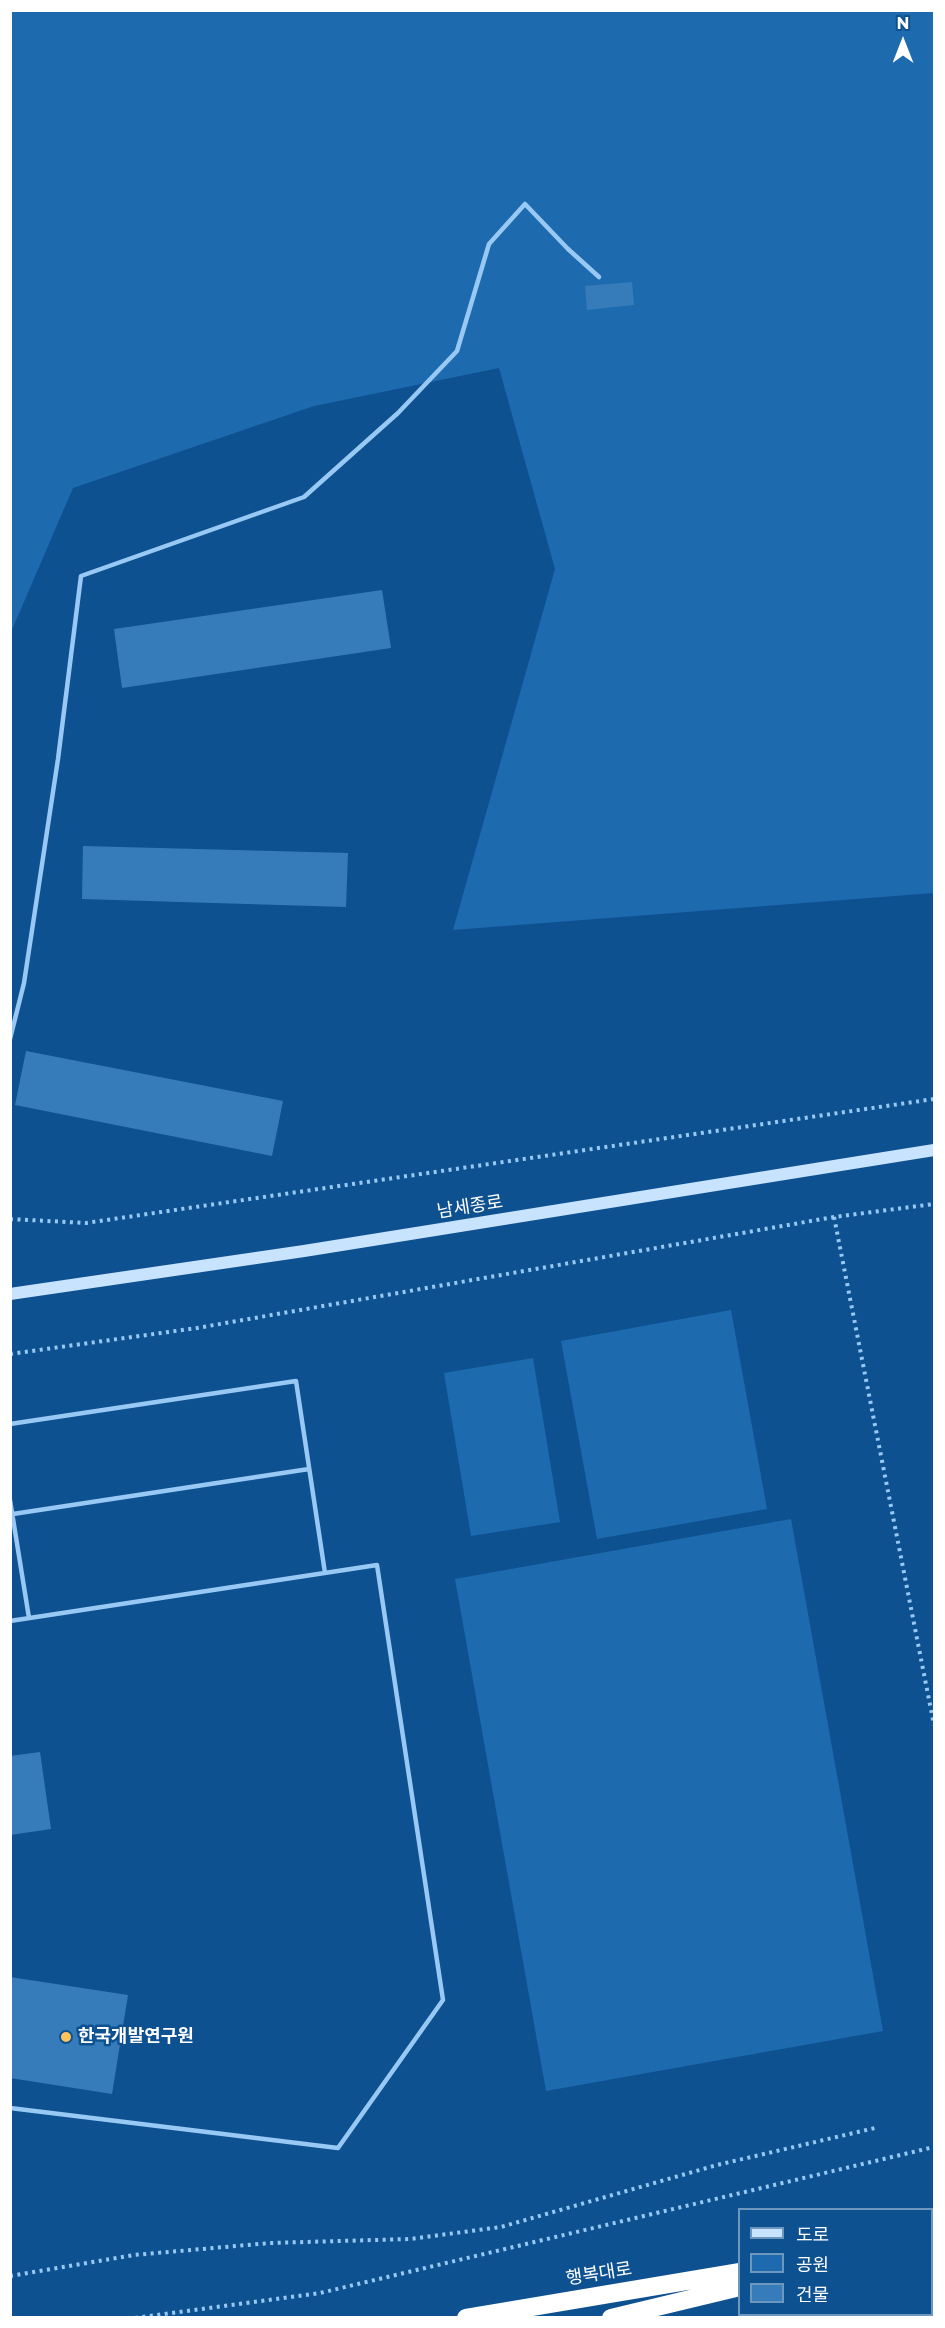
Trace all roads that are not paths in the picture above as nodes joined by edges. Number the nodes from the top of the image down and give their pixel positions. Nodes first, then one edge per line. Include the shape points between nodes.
1 (599, 277) dead end
2 (10, 1039) edge
3 (934, 1150) edge
4 (10, 1294) edge
5 (10, 1424) edge
6 (309, 1469) junction
7 (10, 1500) edge
8 (13, 1514) junction
9 (326, 1574) junction
10 (29, 1618) junction
11 (10, 1621) edge
12 (10, 2108) edge
13 (738, 2272) edge
14 (738, 2287) edge
15 (466, 2318) edge
16 (611, 2318) edge

1 - 2 lane via 525,204 489,244 457,351 398,413 304,498 81,576 24,983
3 - 4 street, 남세종로
5 - 6 lane via 296,1381
6 - 8 lane
6 - 9 lane
7 - 8 lane
8 - 10 lane
9 - 10 lane
9 - 12 lane via 377,1566 443,2000 338,2148
10 - 11 lane
13 - 15 highway, 행복대로
14 - 16 highway

